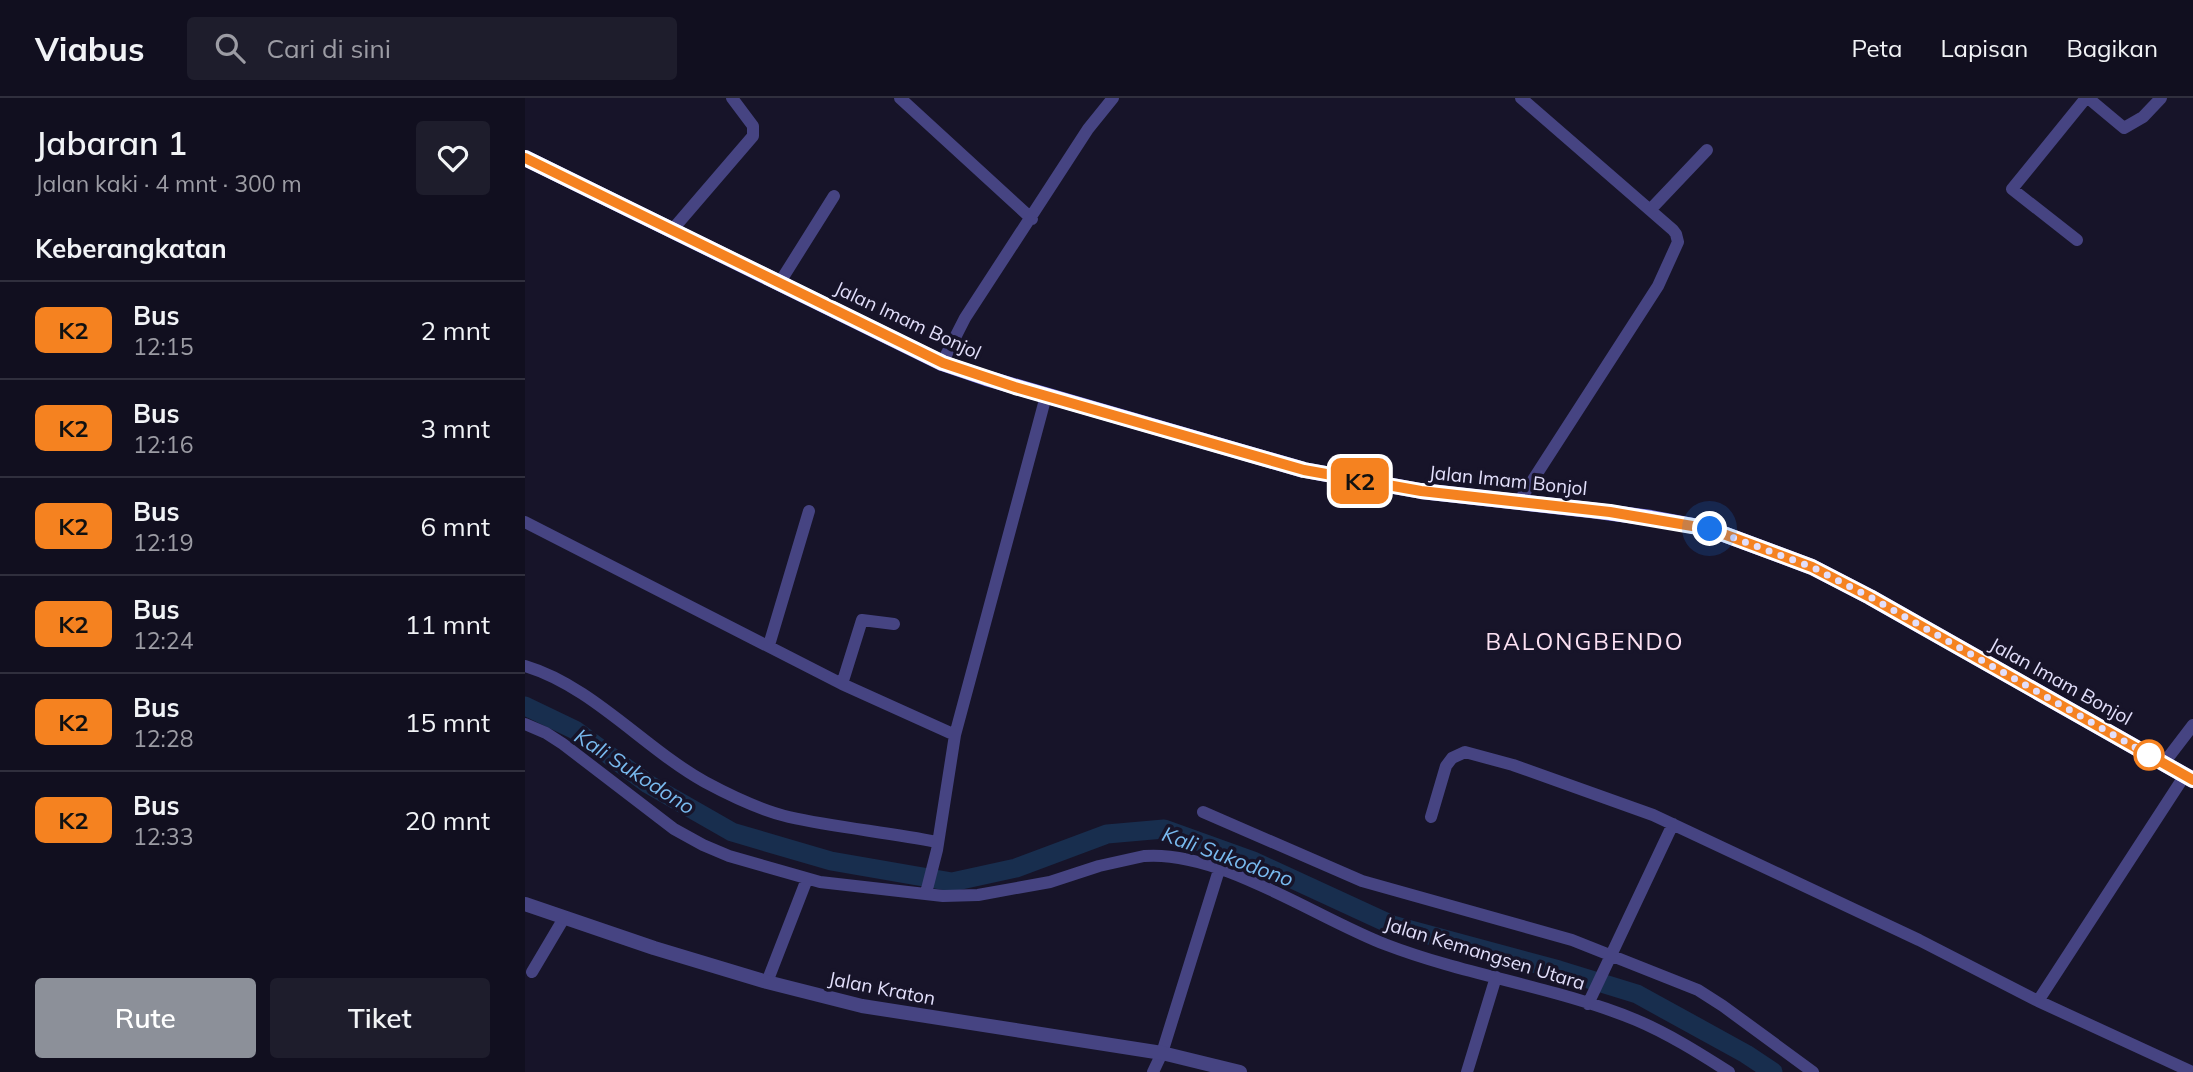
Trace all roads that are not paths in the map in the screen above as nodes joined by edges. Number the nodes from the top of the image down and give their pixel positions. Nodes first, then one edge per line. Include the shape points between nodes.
1 (732, 98) edge
2 (900, 98) edge
3 (1113, 98) edge
4 (1521, 98) edge
5 (2087, 98) edge
6 (2161, 98) edge
7 (1707, 150) dead end
8 (525, 158) edge
9 (834, 195) dead end
10 (1650, 210) junction
11 (1032, 219) junction
12 (673, 229) junction
13 (2077, 240) dead end
14 (780, 282) junction
15 (943, 363) junction
16 (1046, 396) junction
17 (1518, 503) junction
18 (809, 511) dead end
19 (525, 522) edge
20 (894, 624) dead end
21 (769, 645) junction
22 (525, 666) edge
23 (842, 684) junction
24 (525, 724) edge
25 (2193, 725) edge
26 (954, 735) junction
27 (2164, 763) junction
28 (2189, 777) edge
29 (1203, 812) dead end
30 (1431, 817) dead end
31 (1673, 824) junction
32 (937, 846) junction
33 (1219, 870) junction
34 (807, 879) junction
35 (927, 888) junction
36 (525, 904) edge
37 (564, 918) junction
38 (1607, 961) junction
39 (532, 972) dead end
40 (1496, 977) junction
41 (767, 982) junction
42 (1590, 1000) junction
43 (2038, 1001) junction
44 (1162, 1053) junction
45 (1153, 1072) edge
46 (1240, 1072) edge
47 (1467, 1072) edge
48 (1729, 1072) edge
49 (1813, 1072) edge
50 (2192, 1072) edge

1 - 12 street via 753,126 753,136
2 - 11 street
3 - 11 street
4 - 10 street
5 - 6 street via 2124,128
5 - 13 street via 2012,188
7 - 10 street
8 - 12 main road, Jalan Imam Bonjol
9 - 14 street
10 - 17 street via 1676,233 1677,248 1658,286
11 - 15 street via 961,325
12 - 14 main road, Jalan Imam Bonjol
14 - 15 main road, Jalan Imam Bonjol
15 - 16 main road, Jalan Imam Bonjol
16 - 17 main road, Jalan Imam Bonjol via 1304,470 1377,485
16 - 26 street
17 - 27 main road, Jalan Imam Bonjol via 1710,529 1812,567
18 - 21 street
19 - 21 street
20 - 23 street via 862,620
21 - 23 street
22 - 32 street via 570,686 677,764 736,798 788,816
23 - 26 street
24 - 34 street, Jalan Kemangsen Utara via 563,744 666,823 703,845
25 - 27 street
26 - 32 street
27 - 28 main road, Jalan Imam Bonjol
28 - 43 street
29 - 38 street via 1362,881 1594,948
30 - 31 street via 1446,766 1465,752
31 - 38 street
31 - 43 street
32 - 35 street
33 - 35 street, Jalan Kemangsen Utara via 1182,859 1144,856 1012,890 943,896
33 - 40 street, Jalan Kemangsen Utara via 1387,945
33 - 44 street
34 - 35 street, Jalan Kemangsen Utara
34 - 41 street
36 - 37 street, Jalan Kraton
37 - 39 street
37 - 41 street, Jalan Kraton
38 - 42 street
38 - 49 street via 1708,995
40 - 42 street, Jalan Kemangsen Utara
40 - 47 street
41 - 44 street, Jalan Kraton via 862,1006
42 - 48 street, Jalan Kemangsen Utara via 1654,1028
43 - 50 street
44 - 45 street
44 - 46 street, Jalan Kraton

